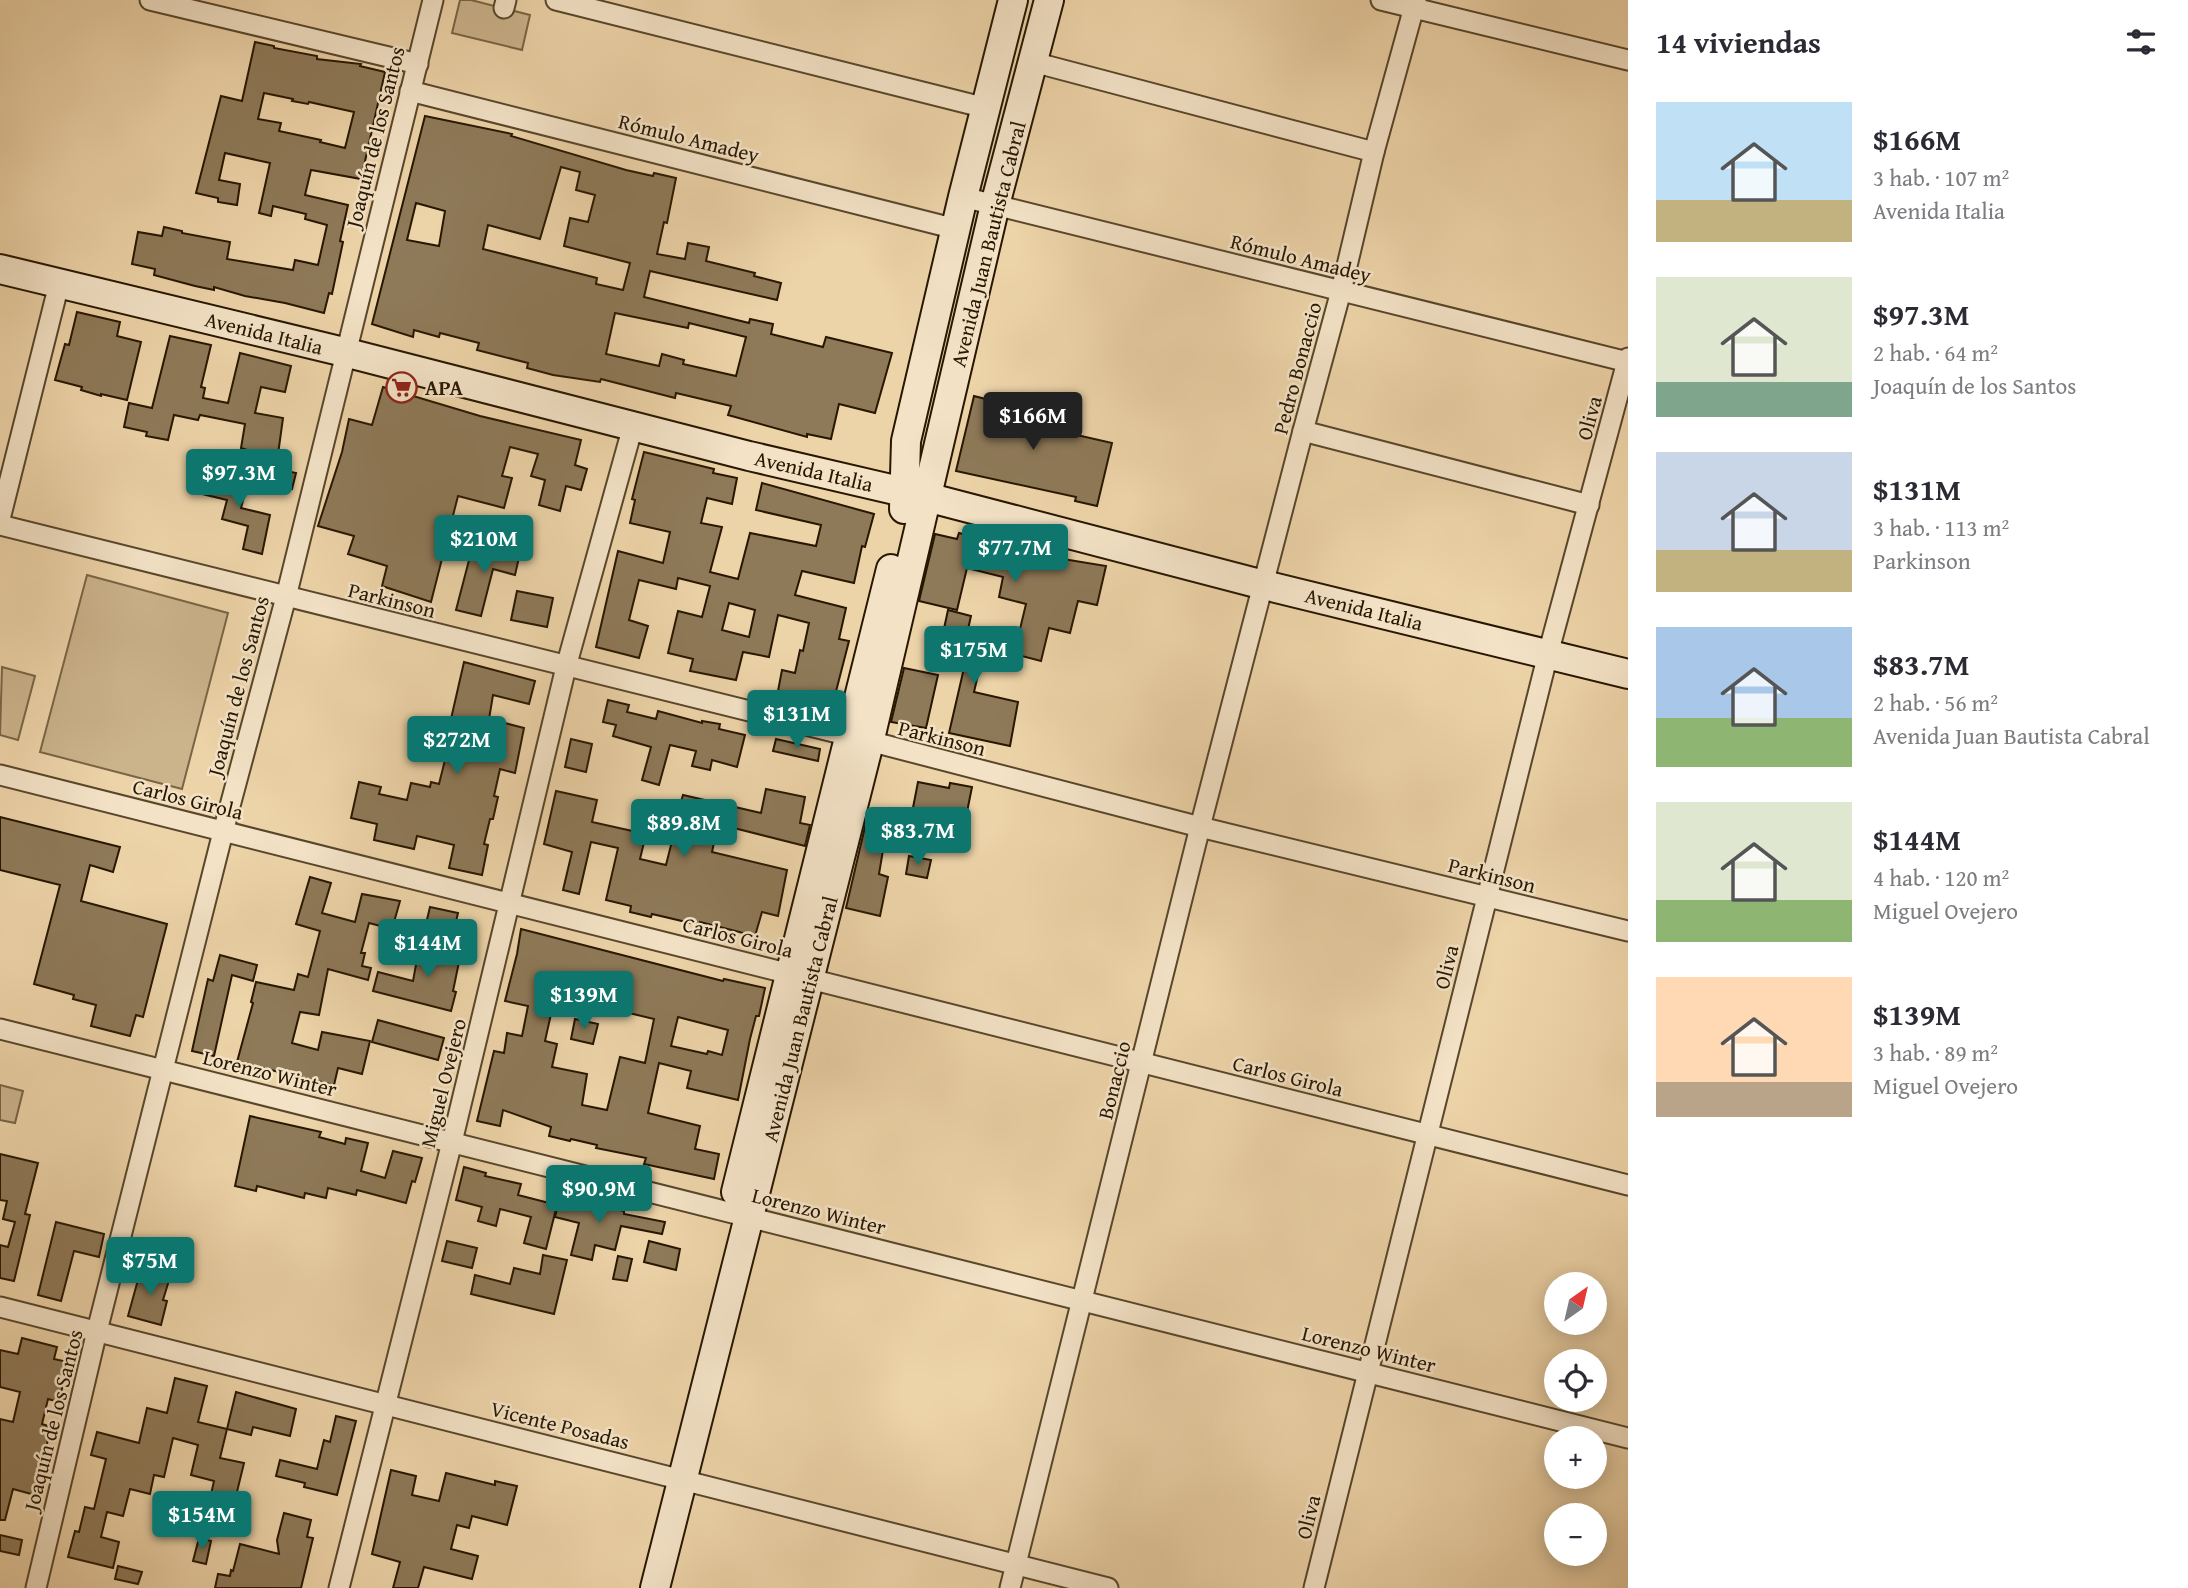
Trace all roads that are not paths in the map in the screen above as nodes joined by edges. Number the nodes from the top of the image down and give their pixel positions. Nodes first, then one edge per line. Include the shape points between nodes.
1 (150, 0) edge
2 (433, 0) edge
3 (556, 0) edge
4 (1013, 0) edge
5 (1049, 0) edge
6 (1381, 0) edge
7 (1415, 4) edge
8 (1628, 60) edge
9 (1033, 62) junction
10 (418, 64) junction
11 (410, 91) junction
12 (986, 108) junction
13 (1374, 152) junction
14 (963, 197) junction
15 (995, 205) junction
16 (956, 229) junction
17 (0, 269) edge
18 (60, 284) junction
19 (1341, 291) junction
20 (344, 352) junction
21 (1628, 361) edge
22 (633, 426) junction
23 (1303, 431) junction
24 (916, 494) junction
25 (1589, 505) junction
26 (0, 519) edge
27 (0, 525) edge
28 (1264, 585) junction
29 (286, 597) junction
30 (1548, 654) junction
31 (566, 667) junction
32 (1628, 674) edge
33 (860, 739) junction
34 (0, 775) edge
35 (1200, 827) junction
36 (223, 832) junction
37 (1487, 897) junction
38 (510, 904) junction
39 (1628, 931) edge
40 (801, 977) junction
41 (0, 1028) edge
42 (1141, 1063) junction
43 (163, 1070) junction
44 (1427, 1135) junction
45 (452, 1142) junction
46 (1628, 1185) edge
47 (741, 1215) junction
48 (1082, 1301) junction
49 (0, 1307) edge
50 (97, 1331) junction
51 (1368, 1372) junction
52 (386, 1405) junction
53 (1628, 1438) edge
54 (674, 1478) junction
55 (1016, 1565) junction
56 (36, 1588) edge
57 (339, 1588) edge
58 (638, 1588) edge
59 (655, 1588) edge
60 (1010, 1588) edge
61 (1108, 1588) edge
62 (1314, 1588) edge

1 - 10 street
2 - 10 street, Joaquín de los Santos
3 - 12 street
4 - 12 main road, Avenida Juan Bautista Cabral
5 - 9 main road, Avenida Juan Bautista Cabral
6 - 7 street
7 - 8 street
7 - 13 street, Pedro Bonaccio
9 - 13 street
9 - 15 main road, Avenida Juan Bautista Cabral
10 - 11 street, Joaquín de los Santos
11 - 16 street, Rómulo Amadey
11 - 20 street, Joaquín de los Santos
12 - 14 main road, Avenida Juan Bautista Cabral
13 - 19 street, Pedro Bonaccio
14 - 15 street, Rómulo Amadey
14 - 16 main road, Avenida Juan Bautista Cabral
15 - 19 street, Rómulo Amadey
15 - 24 main road, Avenida Juan Bautista Cabral
16 - 24 main road, Avenida Juan Bautista Cabral via 906,440
17 - 18 main road, Avenida Italia
18 - 20 main road, Avenida Italia
18 - 26 street
19 - 21 street, Rómulo Amadey
19 - 23 street, Pedro Bonaccio
20 - 22 main road, Avenida Italia
20 - 29 street, Joaquín de los Santos
21 - 25 street, Oliva
22 - 24 main road, Avenida Italia
22 - 31 street, Miguel Ovejero
23 - 25 street
23 - 28 street, Pedro Bonaccio
24 - 28 main road, Avenida Italia
24 - 33 main road, Avenida Juan Bautista Cabral via 904,514
25 - 30 street, Oliva
27 - 29 street, Parkinson
28 - 30 main road, Avenida Italia
28 - 35 street, Bonaccio
29 - 31 street, Parkinson
29 - 36 street, Joaquín de los Santos
30 - 32 main road, Avenida Italia
30 - 37 street, Oliva
31 - 33 street, Parkinson
31 - 38 street, Miguel Ovejero
33 - 35 street, Parkinson
33 - 40 main road, Avenida Juan Bautista Cabral
34 - 36 street, Carlos Girola
35 - 37 street, Parkinson
35 - 42 street, Bonaccio
36 - 38 street, Carlos Girola
36 - 43 street, Joaquín de los Santos
37 - 39 street, Parkinson
37 - 44 street, Oliva
38 - 40 street, Carlos Girola
38 - 45 street, Miguel Ovejero
40 - 42 street, Carlos Girola
40 - 47 main road, Avenida Juan Bautista Cabral
41 - 43 street, Lorenzo Winter
42 - 44 street, Carlos Girola
42 - 48 street, Bonaccio
43 - 45 street, Lorenzo Winter
43 - 50 street, Joaquín de los Santos
44 - 46 street, Carlos Girola
44 - 51 street, Oliva
45 - 47 street, Lorenzo Winter
45 - 52 street, Miguel Ovejero
47 - 48 street, Lorenzo Winter
47 - 54 main road, Avenida Juan Bautista Cabral
48 - 51 street, Lorenzo Winter
48 - 55 street, Bonaccio
49 - 50 street, Vicente Posadas
50 - 52 street, Vicente Posadas
50 - 56 street, Joaquín de los Santos
51 - 53 street, Lorenzo Winter
51 - 62 street, Oliva
52 - 54 street, Vicente Posadas
52 - 57 street, Miguel Ovejero
54 - 55 street, Vicente Posadas
54 - 58 main road, Avenida Juan Bautista Cabral
54 - 59 main road, Avenida Juan Bautista Cabral
55 - 60 street, Bonaccio
55 - 61 street, Vicente Posadas

